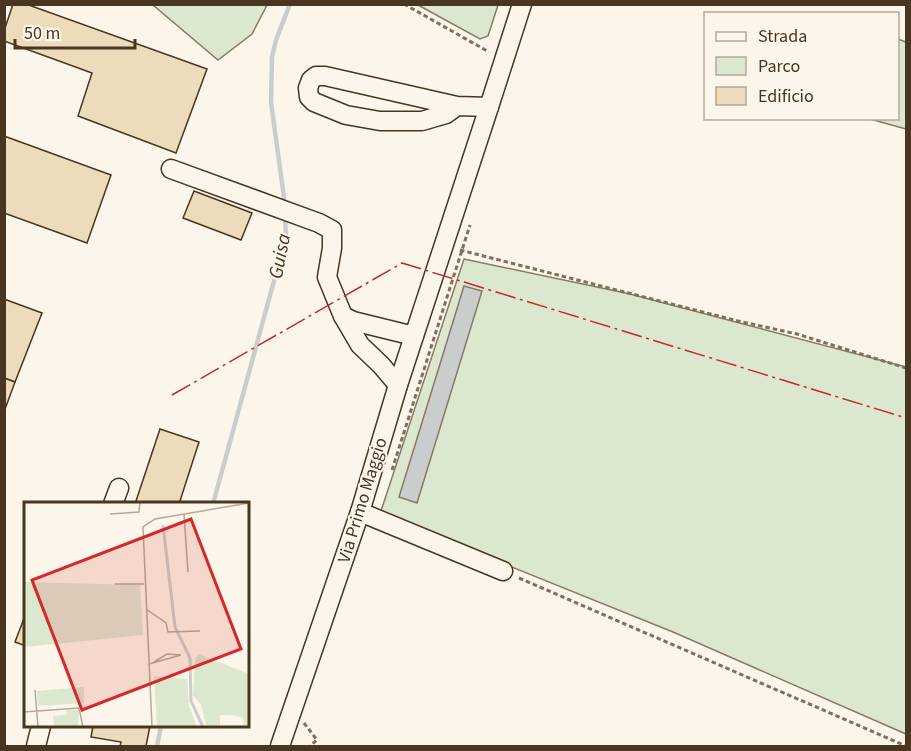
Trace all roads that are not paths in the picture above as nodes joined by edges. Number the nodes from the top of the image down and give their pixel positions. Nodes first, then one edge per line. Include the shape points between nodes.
1 (522, 4) edge
2 (457, 106) junction
3 (489, 107) junction
4 (171, 169) dead end
5 (343, 316) junction
6 (414, 336) junction
7 (398, 385) junction
8 (360, 512) junction
9 (503, 571) road end
10 (41, 727) edge
11 (36, 747) edge
12 (280, 747) edge

1 - 3 street, Via Primo Maggio
2 - 2 street via 325,76 316,75 308,88 314,102 346,115 380,121 422,121 446,114
2 - 3 street
3 - 6 street, Via Primo Maggio
4 - 5 street via 332,230 327,277
5 - 6 street
5 - 7 street via 360,345
6 - 7 street, Via Primo Maggio
7 - 8 street, Via Primo Maggio
8 - 9 street
8 - 12 street, Via Primo Maggio
10 - 11 street

